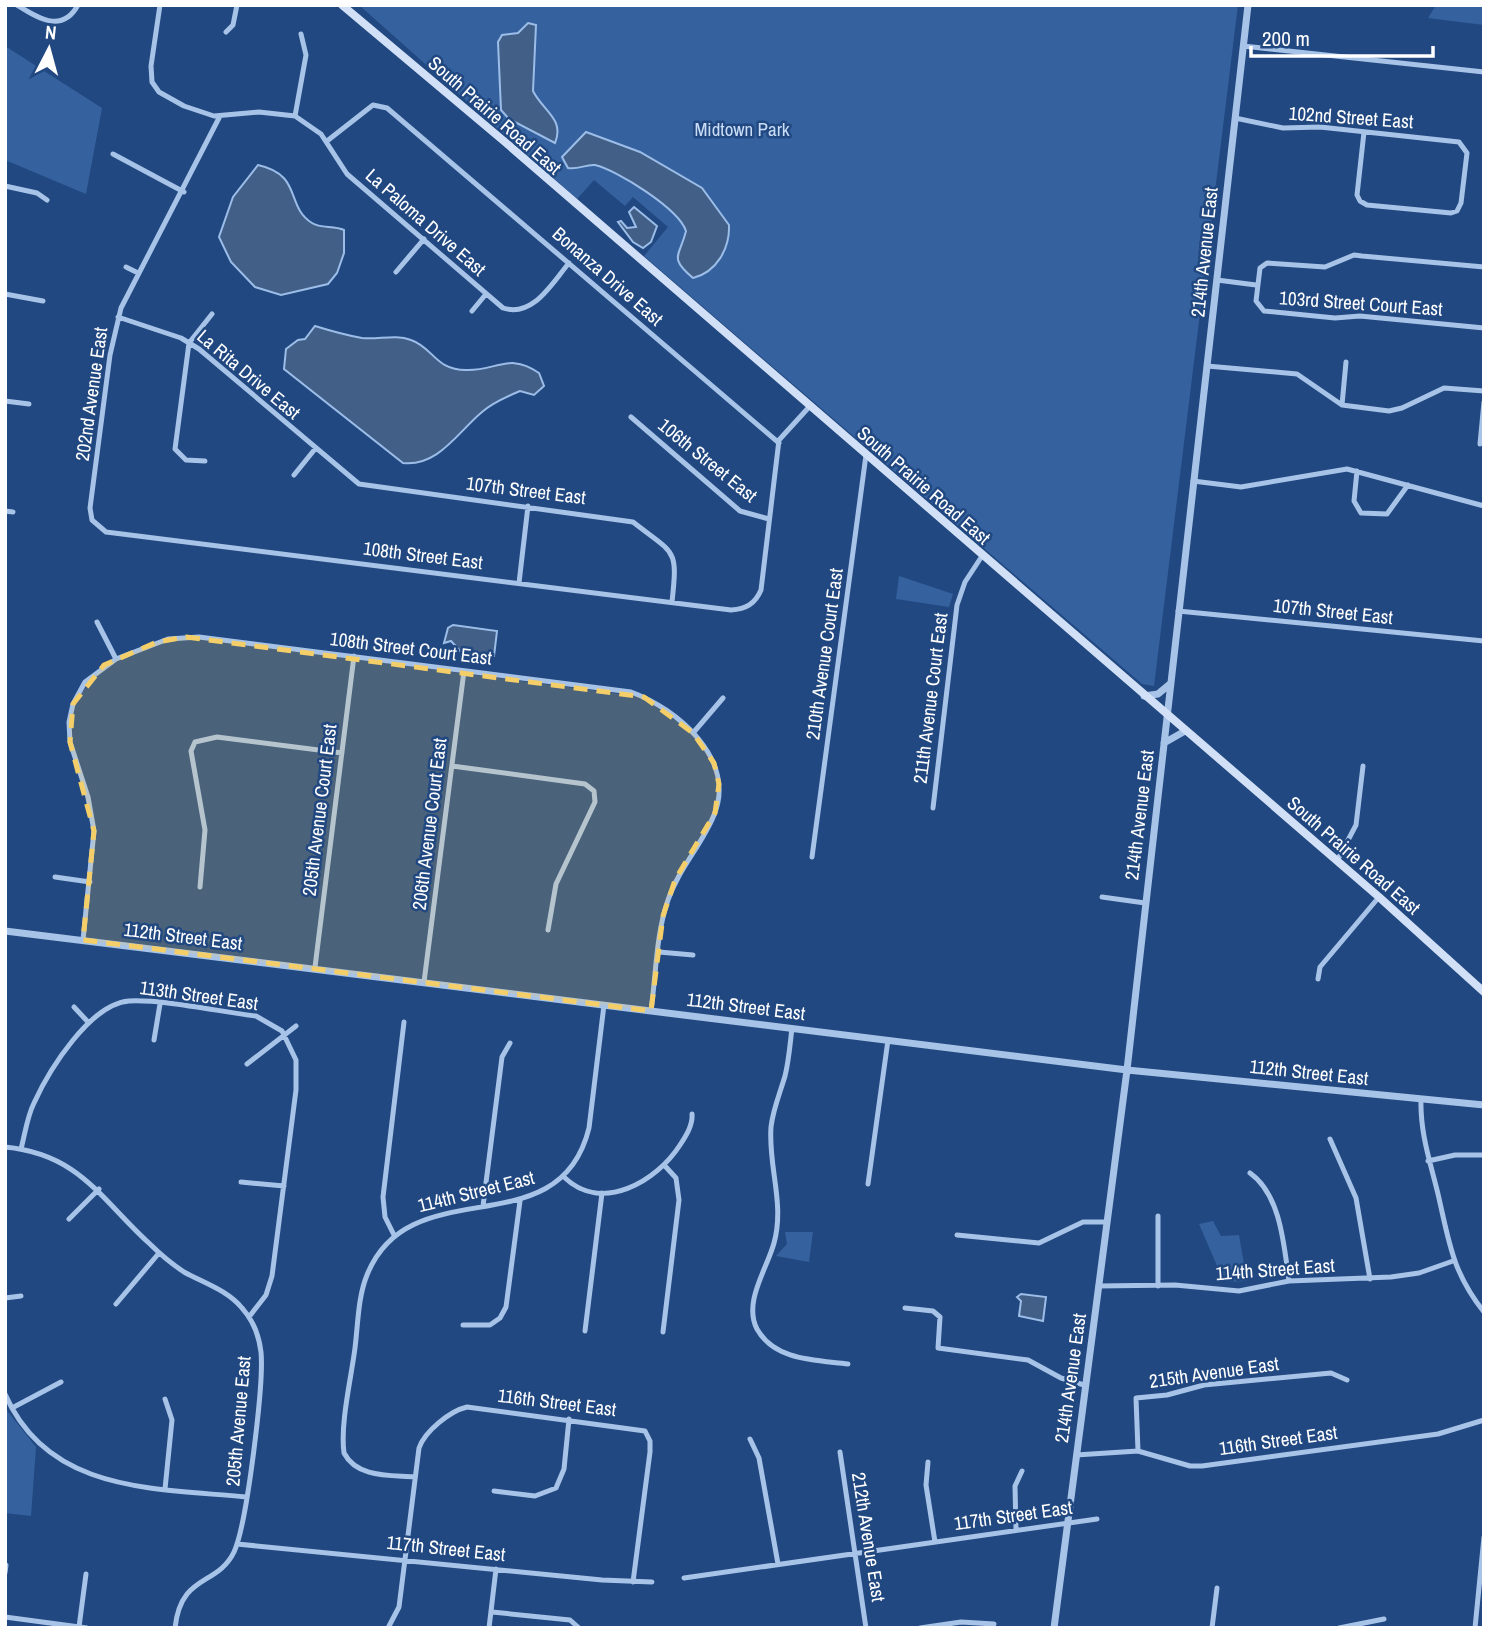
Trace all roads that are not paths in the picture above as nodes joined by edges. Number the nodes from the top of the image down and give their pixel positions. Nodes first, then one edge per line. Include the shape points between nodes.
1 (17, 5) edge
2 (78, 5) edge
3 (160, 5) edge
4 (237, 5) edge
5 (342, 5) edge
6 (1248, 5) edge
7 (226, 32) dead end
8 (301, 34) dead end
9 (1243, 46) junction
10 (1484, 72) edge
11 (220, 116) junction
12 (295, 117) junction
13 (1235, 118) junction
14 (1364, 132) junction
15 (327, 141) junction
16 (113, 154) dead end
17 (5, 186) edge
18 (184, 192) junction
19 (47, 200) dead end
20 (424, 239) junction
21 (569, 263) junction
22 (126, 267) dead end
23 (1484, 267) edge
24 (396, 272) dead end
25 (138, 273) junction
26 (1217, 280) junction
27 (1256, 285) junction
28 (5, 294) edge
29 (486, 294) junction
30 (43, 301) dead end
31 (472, 311) dead end
32 (212, 314) dead end
33 (118, 317) junction
34 (1484, 328) edge
35 (190, 343) junction
36 (1346, 362) dead end
37 (1207, 366) junction
38 (1484, 391) edge
39 (5, 401) edge
40 (1484, 402) edge
41 (29, 404) dead end
42 (1342, 405) junction
43 (810, 407) junction
44 (631, 417) dead end
45 (779, 443) junction
46 (1480, 444) dead end
47 (315, 449) junction
48 (866, 455) junction
49 (205, 461) dead end
50 (1357, 471) junction
51 (294, 475) dead end
52 (1193, 481) junction
53 (359, 484) joint
54 (1408, 485) junction
55 (528, 506) junction
56 (1484, 506) edge
57 (5, 511) edge
58 (13, 512) dead end
59 (769, 519) junction
60 (94, 522) joint
61 (982, 556) junction
62 (519, 583) junction
63 (672, 602) junction
64 (1178, 611) junction
65 (97, 622) dead end
66 (1484, 641) edge
67 (354, 656) junction
68 (116, 659) junction
69 (464, 671) junction
70 (1170, 683) junction
71 (1144, 696) junction
72 (723, 698) dead end
73 (1167, 715) junction
74 (1185, 731) junction
75 (692, 733) junction
76 (1164, 743) junction
77 (342, 753) junction
78 (452, 766) junction
79 (1363, 766) dead end
80 (933, 808) dead end
81 (812, 857) dead end
82 (1337, 861) junction
83 (55, 877) dead end
84 (90, 882) junction
85 (200, 887) dead end
86 (1102, 897) dead end
87 (1380, 897) junction
88 (1146, 903) junction
89 (548, 930) dead end
90 (5, 931) edge
91 (83, 940) junction
92 (659, 951) junction
93 (693, 956) dead end
94 (315, 967) junction
95 (1318, 979) dead end
96 (424, 982) junction
97 (1484, 992) edge
98 (160, 1004) junction
99 (604, 1005) junction
100 (74, 1007) dead end
101 (651, 1010) junction
102 (88, 1021) junction
103 (404, 1023) dead end
104 (296, 1026) dead end
105 (792, 1028) junction
106 (284, 1035) junction
107 (154, 1040) dead end
108 (888, 1040) junction
109 (510, 1043) dead end
110 (247, 1064) dead end
111 (1127, 1070) junction
112 (1421, 1099) junction
113 (1484, 1105) edge
114 (692, 1114) dead end
115 (1330, 1139) dead end
116 (5, 1147) edge
117 (21, 1149) junction
118 (1484, 1155) edge
119 (1428, 1161) junction
120 (665, 1166) junction
121 (1250, 1172) dead end
122 (564, 1177) junction
123 (241, 1182) dead end
124 (868, 1184) dead end
125 (284, 1186) junction
126 (99, 1189) junction
127 (602, 1193) junction
128 (520, 1200) junction
129 (484, 1206) junction
130 (1158, 1216) dead end
131 (69, 1219) dead end
132 (1106, 1222) junction
133 (394, 1235) junction
134 (957, 1235) dead end
135 (159, 1253) junction
136 (1453, 1261) junction
137 (1370, 1279) junction
138 (1289, 1281) junction
139 (1098, 1286) junction
140 (1158, 1286) junction
141 (21, 1296) dead end
142 (5, 1298) edge
143 (116, 1304) dead end
144 (905, 1308) dead end
145 (1484, 1312) edge
146 (249, 1317) junction
147 (463, 1325) dead end
148 (585, 1331) dead end
149 (663, 1332) dead end
150 (848, 1364) dead end
151 (1347, 1380) dead end
152 (61, 1382) dead end
153 (1084, 1385) junction
154 (6, 1397) edge
155 (165, 1399) dead end
156 (12, 1408) junction
157 (569, 1419) junction
158 (1484, 1420) edge
159 (750, 1439) dead end
160 (1138, 1451) junction
161 (839, 1452) dead end
162 (1076, 1455) junction
163 (928, 1462) dead end
164 (1022, 1471) dead end
165 (415, 1477) junction
166 (165, 1489) junction
167 (494, 1491) dead end
168 (246, 1497) junction
169 (1097, 1519) dead end
170 (1066, 1523) junction
171 (1016, 1530) junction
172 (1484, 1537) edge
173 (934, 1542) junction
174 (237, 1544) junction
175 (855, 1553) junction
176 (404, 1559) junction
177 (6, 1564) edge
178 (778, 1564) junction
179 (496, 1569) junction
180 (5, 1573) edge
181 (86, 1574) dead end
182 (684, 1578) dead end
183 (634, 1581) junction
184 (652, 1582) dead end
185 (1217, 1588) dead end
186 (492, 1612) junction
187 (5, 1617) edge
188 (1384, 1619) dead end
189 (1476, 1619) junction
190 (1484, 1619) edge
191 (994, 1624) dead end
192 (578, 1626) edge
193 (79, 1627) edge
194 (87, 1628) edge
195 (175, 1628) edge
196 (388, 1628) edge
197 (489, 1628) edge
198 (866, 1628) edge
199 (920, 1628) edge
200 (1054, 1628) edge
201 (1212, 1628) edge
202 (1339, 1628) edge
203 (1475, 1628) edge

1 - 2 street via 44,21 64,20
3 - 11 street, La Paloma Drive East via 151,74 156,89 201,112
4 - 7 street via 233,25
5 - 43 main road, South Prairie Road East
6 - 9 street, 214th Avenue East
8 - 12 street via 306,55
9 - 10 street
9 - 13 street, 214th Avenue East
11 - 12 street, La Paloma Drive East via 266,112
11 - 18 street, 202nd Avenue East
12 - 15 street, La Paloma Drive East
13 - 14 street, 102nd Street East via 1283,128
13 - 26 street, 214th Avenue East
14 - 14 street, 102nd Street East via 1464,145 1467,153 1457,211 1360,201
15 - 20 street, La Paloma Drive East via 347,174
15 - 21 street, Bonanza Drive East via 379,104
16 - 18 street
17 - 19 street
18 - 25 street, 202nd Avenue East
20 - 24 street
20 - 29 street, La Paloma Drive East
21 - 29 street, La Paloma Drive East via 525,309 508,310
21 - 45 street, Bonanza Drive East
22 - 25 street
23 - 27 street via 1354,255 1325,267 1262,264
25 - 33 street, 202nd Avenue East
26 - 27 street, 103rd Street Court East
26 - 37 street, 214th Avenue East
27 - 34 street, 103rd Street Court East via 1256,301 1264,312
28 - 30 street
29 - 31 street, La Paloma Drive East
32 - 35 street
33 - 35 street, La Rita Drive East
33 - 60 street, 202nd Avenue East via 90,508
35 - 47 street, La Rita Drive East
35 - 49 street via 175,449 186,460
36 - 42 street
37 - 42 street via 1297,374
37 - 52 street, 214th Avenue East
38 - 42 street via 1444,388 1396,411
39 - 41 street
40 - 46 street
43 - 45 street
43 - 48 main road, South Prairie Road East
44 - 59 street, 106th Street East via 740,511
45 - 59 street
47 - 51 street
47 - 53 street, La Rita Drive East
48 - 61 main road, South Prairie Road East
48 - 81 street, 210th Avenue Court East
50 - 52 street via 1338,469 1241,487
50 - 54 street
50 - 54 street via 1354,502 1361,513 1387,514
52 - 64 street, 214th Avenue East
53 - 55 street, 107th Street East
54 - 56 street
55 - 62 street
55 - 63 street, 107th Street East via 628,520 674,558
57 - 58 street
59 - 63 street, 108th Street East via 761,590 751,605 731,610
60 - 62 street, 108th Street East via 114,534
61 - 71 main road, South Prairie Road East
61 - 80 street, 211th Avenue Court East via 957,605
62 - 63 street, 108th Street East
64 - 66 street, 107th Street East
64 - 70 street, 214th Avenue East
65 - 68 street
67 - 68 street, 108th Street Court East via 186,637 157,642
67 - 69 street, 108th Street Court East
67 - 77 street, 205th Avenue Court East
68 - 84 street, 108th Street Court East via 85,682 69,722 69,742 92,813
69 - 75 street, 108th Street Court East via 631,692 660,705
69 - 78 street, 206th Avenue Court East
70 - 71 street via 1158,694
70 - 73 street, 214th Avenue East
71 - 73 main road, South Prairie Road East
72 - 75 street
73 - 74 main road, South Prairie Road East
73 - 76 street, 214th Avenue East
74 - 76 street
74 - 82 main road, South Prairie Road East
75 - 92 street, 108th Street Court East via 717,770 718,800 668,900
76 - 88 street, 214th Avenue East
77 - 85 street via 217,737 197,741 191,751 205,830
77 - 94 street, 205th Avenue Court East
78 - 89 street via 585,784 596,793 556,884
78 - 96 street, 206th Avenue Court East
79 - 82 street via 1356,825
82 - 87 main road, South Prairie Road East
83 - 84 street
84 - 91 street, 108th Street Court East
86 - 88 street
87 - 95 street via 1320,967
87 - 97 main road, South Prairie Road East
88 - 111 street, 214th Avenue East
90 - 91 street, 112th Street East
91 - 94 street, 112th Street East
92 - 93 street
92 - 101 street, 108th Street Court East
94 - 96 street, 112th Street East
96 - 99 street, 112th Street East
98 - 102 street, 113th Street East via 118,1003
98 - 106 street, 113th Street East via 256,1016
98 - 107 street
99 - 101 street, 112th Street East
99 - 122 street via 589,1128 578,1160
100 - 102 street
101 - 105 street, 112th Street East
102 - 117 street via 38,1096
103 - 133 street via 383,1197
104 - 106 street
105 - 108 street, 112th Street East
105 - 150 street via 787,1069 771,1126 778,1217 754,1301 754,1318 758,1331 786,1354
106 - 110 street
106 - 125 street via 295,1054 296,1071
108 - 111 street, 112th Street East
108 - 124 street
109 - 129 street via 502,1057
111 - 112 street, 112th Street East
111 - 132 street, 214th Avenue East
112 - 113 street, 112th Street East
112 - 119 street
114 - 120 street via 688,1130
115 - 137 street via 1356,1198
116 - 117 street
117 - 126 street via 60,1161
118 - 119 street
119 - 136 street
120 - 127 street via 640,1184
120 - 149 street via 676,1178 679,1200
121 - 138 street via 1261,1180 1279,1222
122 - 127 street via 583,1190
122 - 128 street, 114th Street East via 543,1192
123 - 125 street
125 - 146 street via 272,1276 266,1295
126 - 131 street
126 - 135 street
127 - 148 street
128 - 129 street, 114th Street East
128 - 147 street via 505,1310 490,1325
129 - 133 street, 114th Street East via 423,1219
130 - 140 street
132 - 134 street via 1083,1222 1030,1244
132 - 139 street, 214th Avenue East
133 - 165 street via 372,1263 364,1283 343,1445 347,1459 365,1472
135 - 143 street
135 - 146 street via 231,1297
136 - 137 street, 114th Street East via 1419,1273
136 - 145 street via 1465,1288
137 - 138 street, 114th Street East
138 - 140 street, 114th Street East via 1235,1292
139 - 140 street, 114th Street East
139 - 153 street, 214th Avenue East
141 - 142 street
144 - 153 street via 933,1311 940,1317 938,1348 1028,1360
146 - 168 street, 205th Avenue East via 262,1366
151 - 160 street, 215th Avenue East via 1331,1373 1204,1385 1136,1398
152 - 156 street
153 - 162 street, 214th Avenue East
154 - 156 street
155 - 166 street via 172,1420
156 - 166 street via 36,1441 71,1466 118,1483
157 - 165 street, 116th Street East via 460,1409 424,1437
157 - 167 street via 564,1469 556,1488 535,1496
157 - 183 street, 116th Street East via 638,1428 648,1434 650,1452
158 - 160 street, 116th Street East via 1438,1434 1202,1466
159 - 178 street via 759,1458
160 - 162 street, 116th Street East
161 - 175 street, 212th Avenue East
162 - 170 street, 214th Avenue East
163 - 173 street via 926,1485
164 - 171 street via 1015,1486
165 - 176 street
166 - 168 street
168 - 174 street, 205th Avenue East
169 - 170 street, 117th Street East
170 - 171 street, 117th Street East
170 - 200 street, 214th Avenue East
171 - 173 street, 117th Street East
172 - 189 street
173 - 175 street, 117th Street East
174 - 176 street, 117th Street East
174 - 195 street, 205th Avenue East via 222,1567 187,1592
175 - 178 street, 117th Street East
175 - 198 street, 212th Avenue East
176 - 179 street, 117th Street East
176 - 196 street via 397,1614
177 - 180 street
178 - 182 street, 117th Street East
179 - 183 street, 117th Street East
179 - 186 street
181 - 193 street
183 - 184 street, 117th Street East
185 - 201 street
186 - 192 street via 570,1620
186 - 197 street
187 - 193 street
188 - 202 street
189 - 190 street
189 - 203 street
191 - 199 street via 961,1622
193 - 194 street

